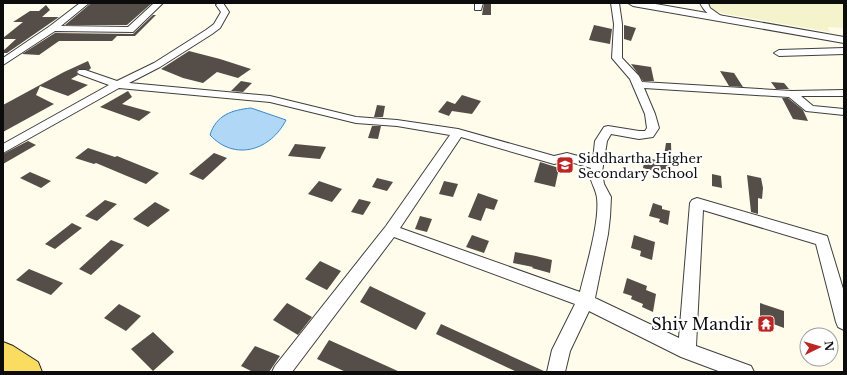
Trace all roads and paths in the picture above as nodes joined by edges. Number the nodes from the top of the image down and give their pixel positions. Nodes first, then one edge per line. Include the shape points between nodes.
1 (85, 3) edge
2 (159, 3) edge
3 (615, 3) edge
4 (633, 3) edge
5 (704, 3) edge
6 (220, 5) dead end
7 (720, 18) junction
8 (52, 28) junction
9 (842, 41) edge
10 (844, 52) edge
11 (779, 53) dead end
12 (3, 62) edge
13 (82, 72) dead end
14 (117, 85) junction
15 (638, 85) junction
16 (844, 93) edge
17 (792, 94) junction
18 (844, 112) edge
19 (458, 133) junction
20 (3, 149) edge
21 (598, 166) junction
22 (391, 230) junction
23 (585, 301) junction
24 (844, 322) edge
25 (687, 351) junction
26 (3, 355) edge
27 (28, 372) edge
28 (280, 372) edge
29 (556, 372) edge
30 (745, 372) edge

1 - 8 street
2 - 8 street via 130,30
3 - 15 street via 618,24 617,58
4 - 7 street
5 - 7 street via 707,9
6 - 14 street via 225,12 217,26 157,65
7 - 9 street
8 - 12 street
10 - 11 street
13 - 14 street
14 - 19 street via 270,99 356,120 397,122
14 - 20 street
15 - 17 street
15 - 21 street via 653,128 649,134 639,135 608,130 601,141
16 - 17 street
17 - 18 street via 810,109
19 - 21 street via 554,160 567,157
19 - 22 street
21 - 23 street via 598,184 604,197 602,234
22 - 23 street
22 - 28 street
23 - 25 street
23 - 29 street via 561,350
24 - 25 street via 822,240 697,203
25 - 30 street
26 - 27 main road

